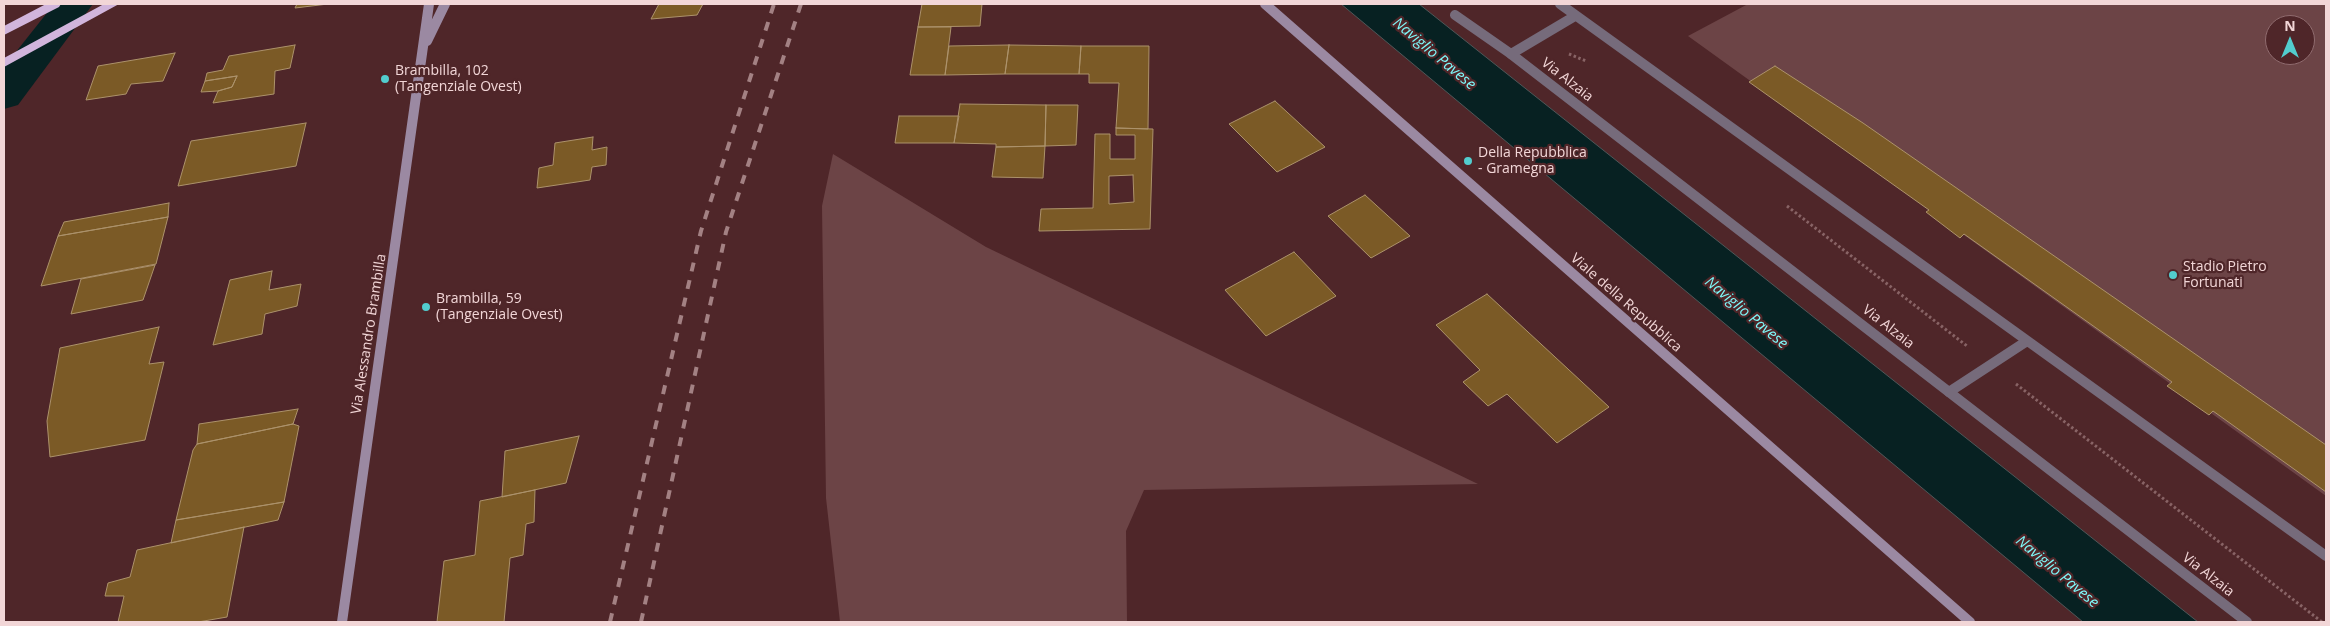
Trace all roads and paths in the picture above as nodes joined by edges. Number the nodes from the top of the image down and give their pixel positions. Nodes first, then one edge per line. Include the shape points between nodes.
1 (55, 4) edge
2 (113, 4) edge
3 (429, 4) edge
4 (445, 4) edge
5 (1265, 4) edge
6 (1560, 4) edge
7 (1573, 4) edge
8 (1455, 15) dead end
9 (1575, 16) junction
10 (4, 32) edge
11 (1535, 40) junction
12 (423, 49) junction
13 (1511, 54) junction
14 (1588, 62) dead end
15 (4, 63) edge
16 (1779, 200) dead end
17 (2027, 341) junction
18 (1990, 364) junction
19 (1949, 392) junction
20 (2326, 556) edge
21 (342, 622) edge
22 (1970, 622) edge
23 (2247, 622) edge
24 (2322, 622) edge

1 - 10 highway
2 - 15 highway
3 - 12 street, Via Alessandro Brambilla
4 - 12 street
5 - 22 street, Viale della Repubblica
6 - 9 street
7 - 9 street
8 - 13 street, Via Alzaia
9 - 11 street
9 - 17 street
11 - 13 street
11 - 14 path
12 - 21 street, Via Alessandro Brambilla
13 - 19 street, Via Alzaia
16 - 18 path
17 - 18 street
17 - 20 street
18 - 19 street
18 - 24 path
19 - 23 street, Via Alzaia

